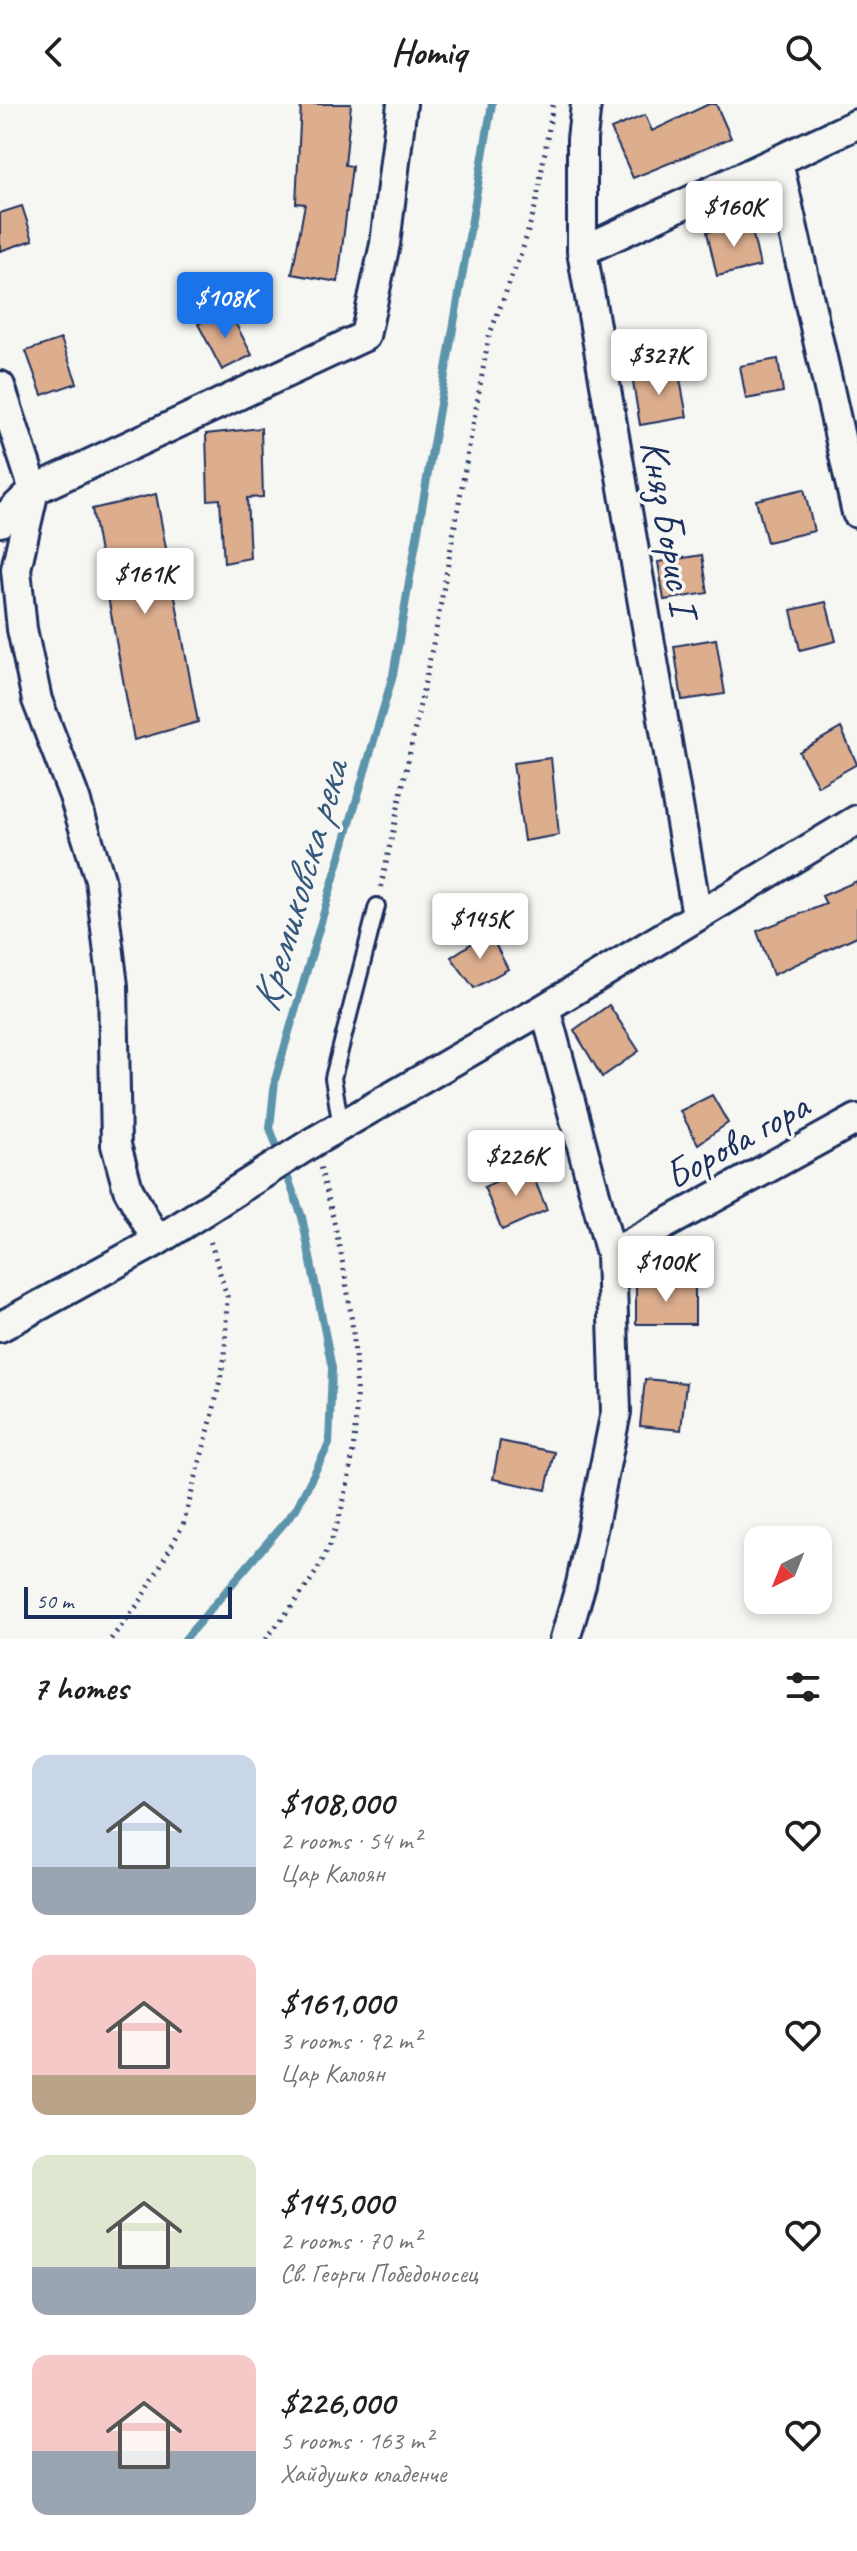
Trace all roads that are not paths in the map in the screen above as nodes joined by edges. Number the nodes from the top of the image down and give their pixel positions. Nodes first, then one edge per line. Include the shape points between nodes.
1 (402, 104) edge
2 (586, 104) edge
3 (857, 124) edge
4 (778, 162) junction
5 (582, 251) junction
6 (0, 386) edge
7 (34, 490) junction
8 (857, 513) edge
9 (0, 522) edge
10 (857, 820) edge
11 (377, 906) road end
12 (697, 915) junction
13 (545, 1008) junction
14 (857, 1119) edge
15 (341, 1127) junction
16 (157, 1241) junction
17 (611, 1254) junction
18 (0, 1327) edge
19 (565, 1639) edge

1 - 7 street via 385,244 365,336
2 - 5 street, Княз Борис I
3 - 4 street
4 - 5 street
4 - 8 street
5 - 12 street, Княз Борис I
6 - 7 street
7 - 9 street
7 - 16 street via 16,569 22,629 37,700 100,879 116,1029 116,1145 128,1189
10 - 12 street
11 - 15 lane via 333,1078
12 - 13 street
13 - 15 street
13 - 17 street
14 - 17 street, Борова гора
15 - 16 street
16 - 18 street
17 - 19 street via 616,1412

